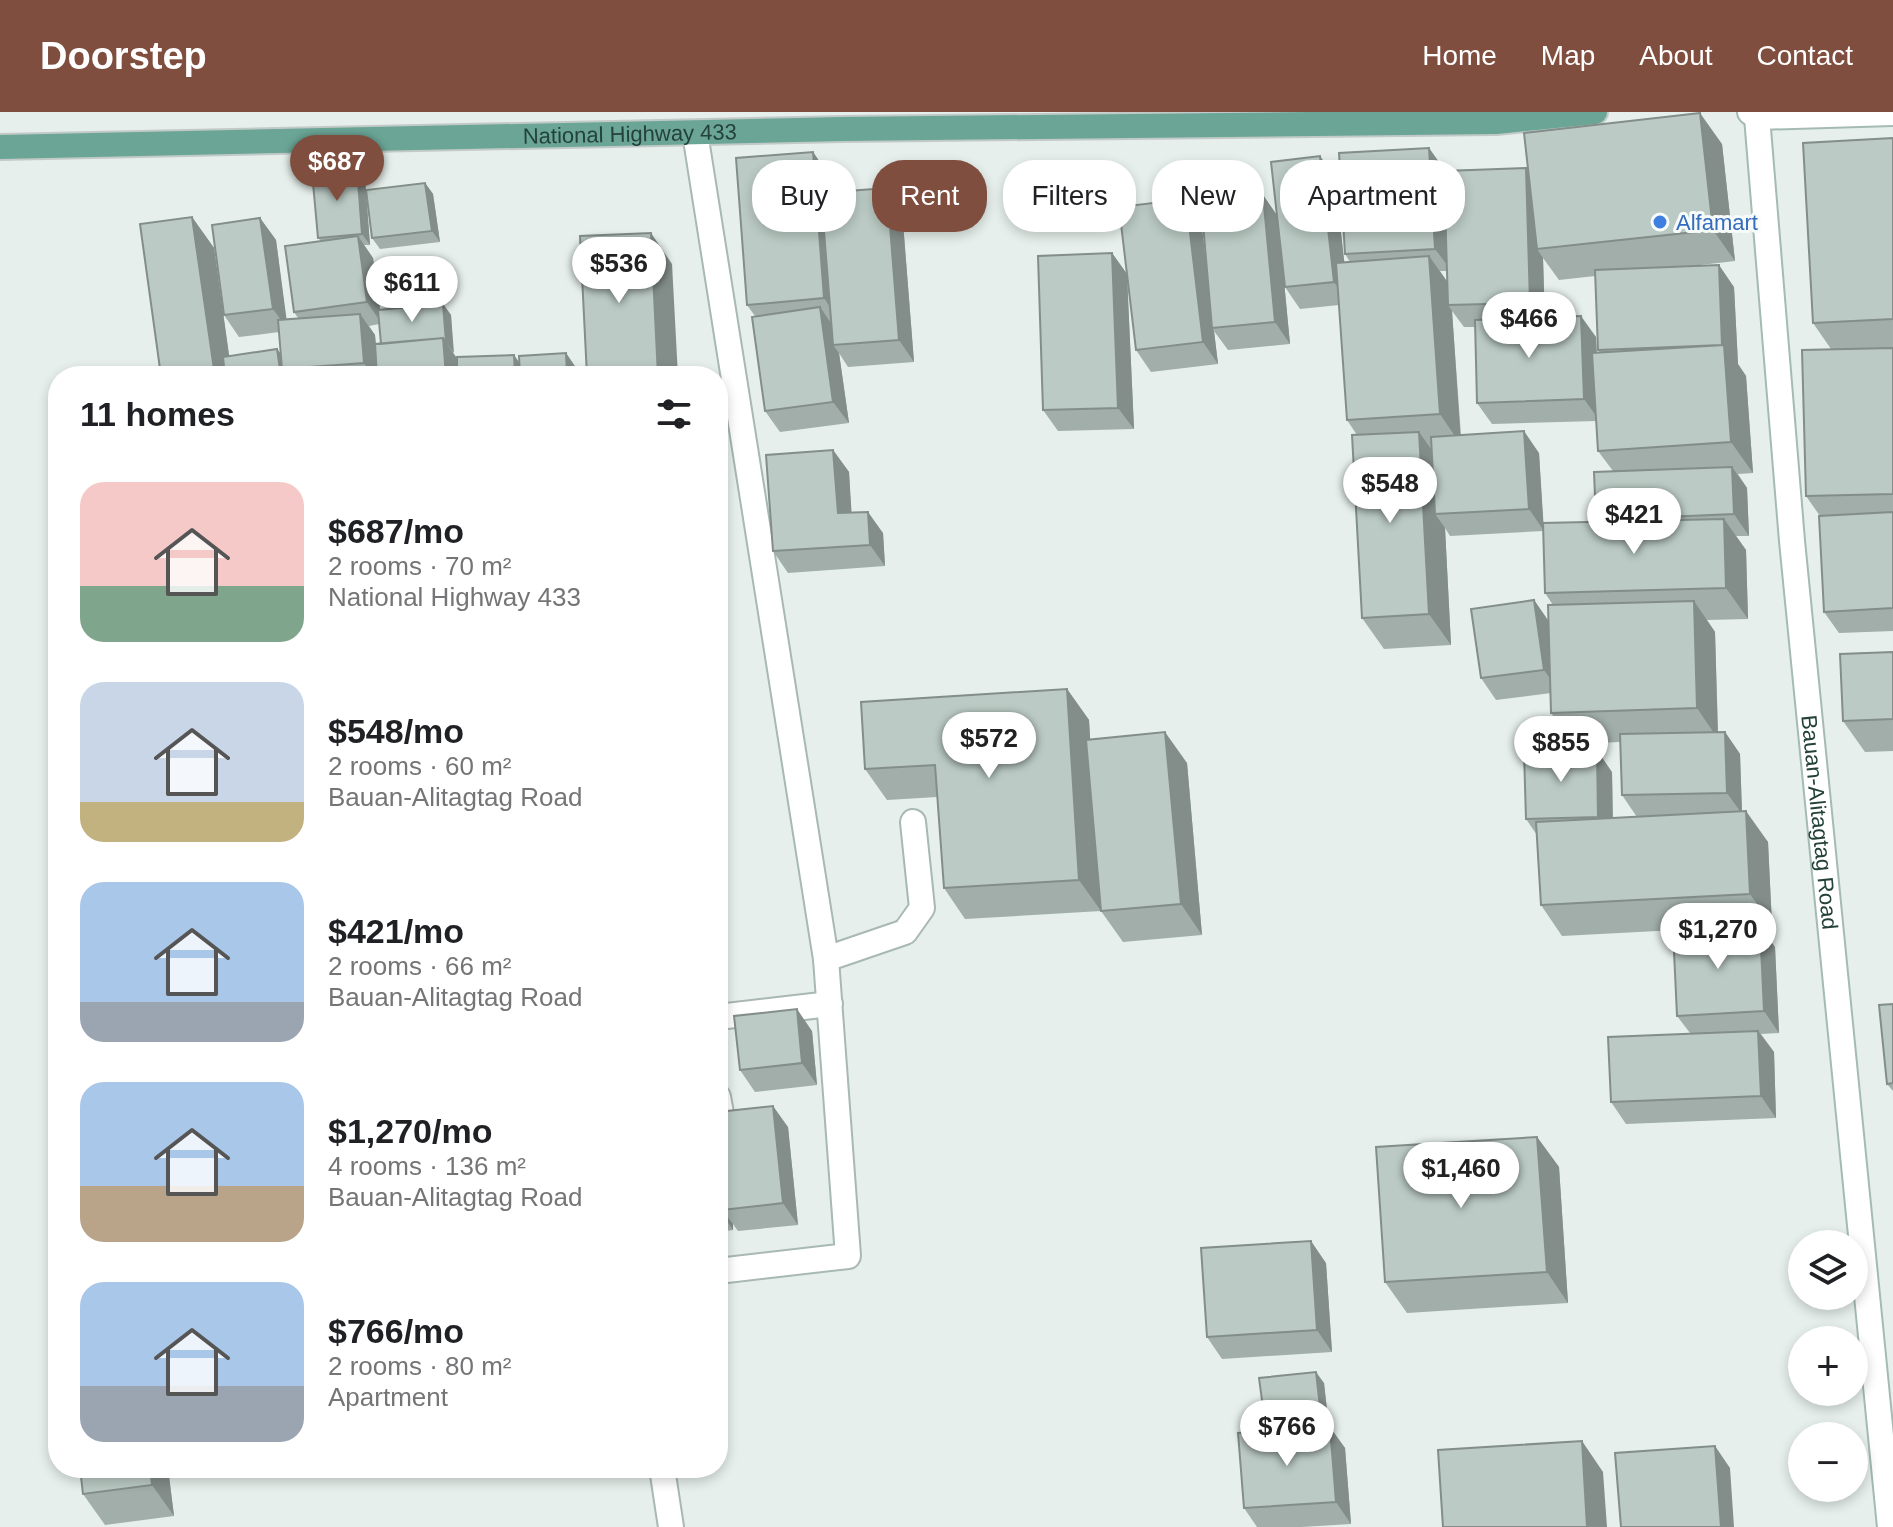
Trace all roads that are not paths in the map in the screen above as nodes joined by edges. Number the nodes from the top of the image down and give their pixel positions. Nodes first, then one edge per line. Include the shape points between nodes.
1 (1595, 112) edge
2 (1893, 113) edge
3 (1753, 115) edge
4 (843, 120) edge
5 (695, 133) junction
6 (0, 147) edge
7 (913, 822) dead end
8 (826, 959) junction
9 (830, 1004) junction
10 (728, 1016) edge
11 (728, 1270) edge
12 (664, 1478) edge
13 (671, 1527) edge
14 (1890, 1527) edge

1 - 4 main road, National Highway 433 via 1496,122
2 - 3 main road
3 - 14 main road, Bauan-Alitagtag Road
4 - 5 main road, National Highway 433
5 - 6 main road, National Highway 433
5 - 8 main road
7 - 8 main road via 922,908 905,932
8 - 9 main road
9 - 10 main road
9 - 11 main road via 848,1256
12 - 13 main road

